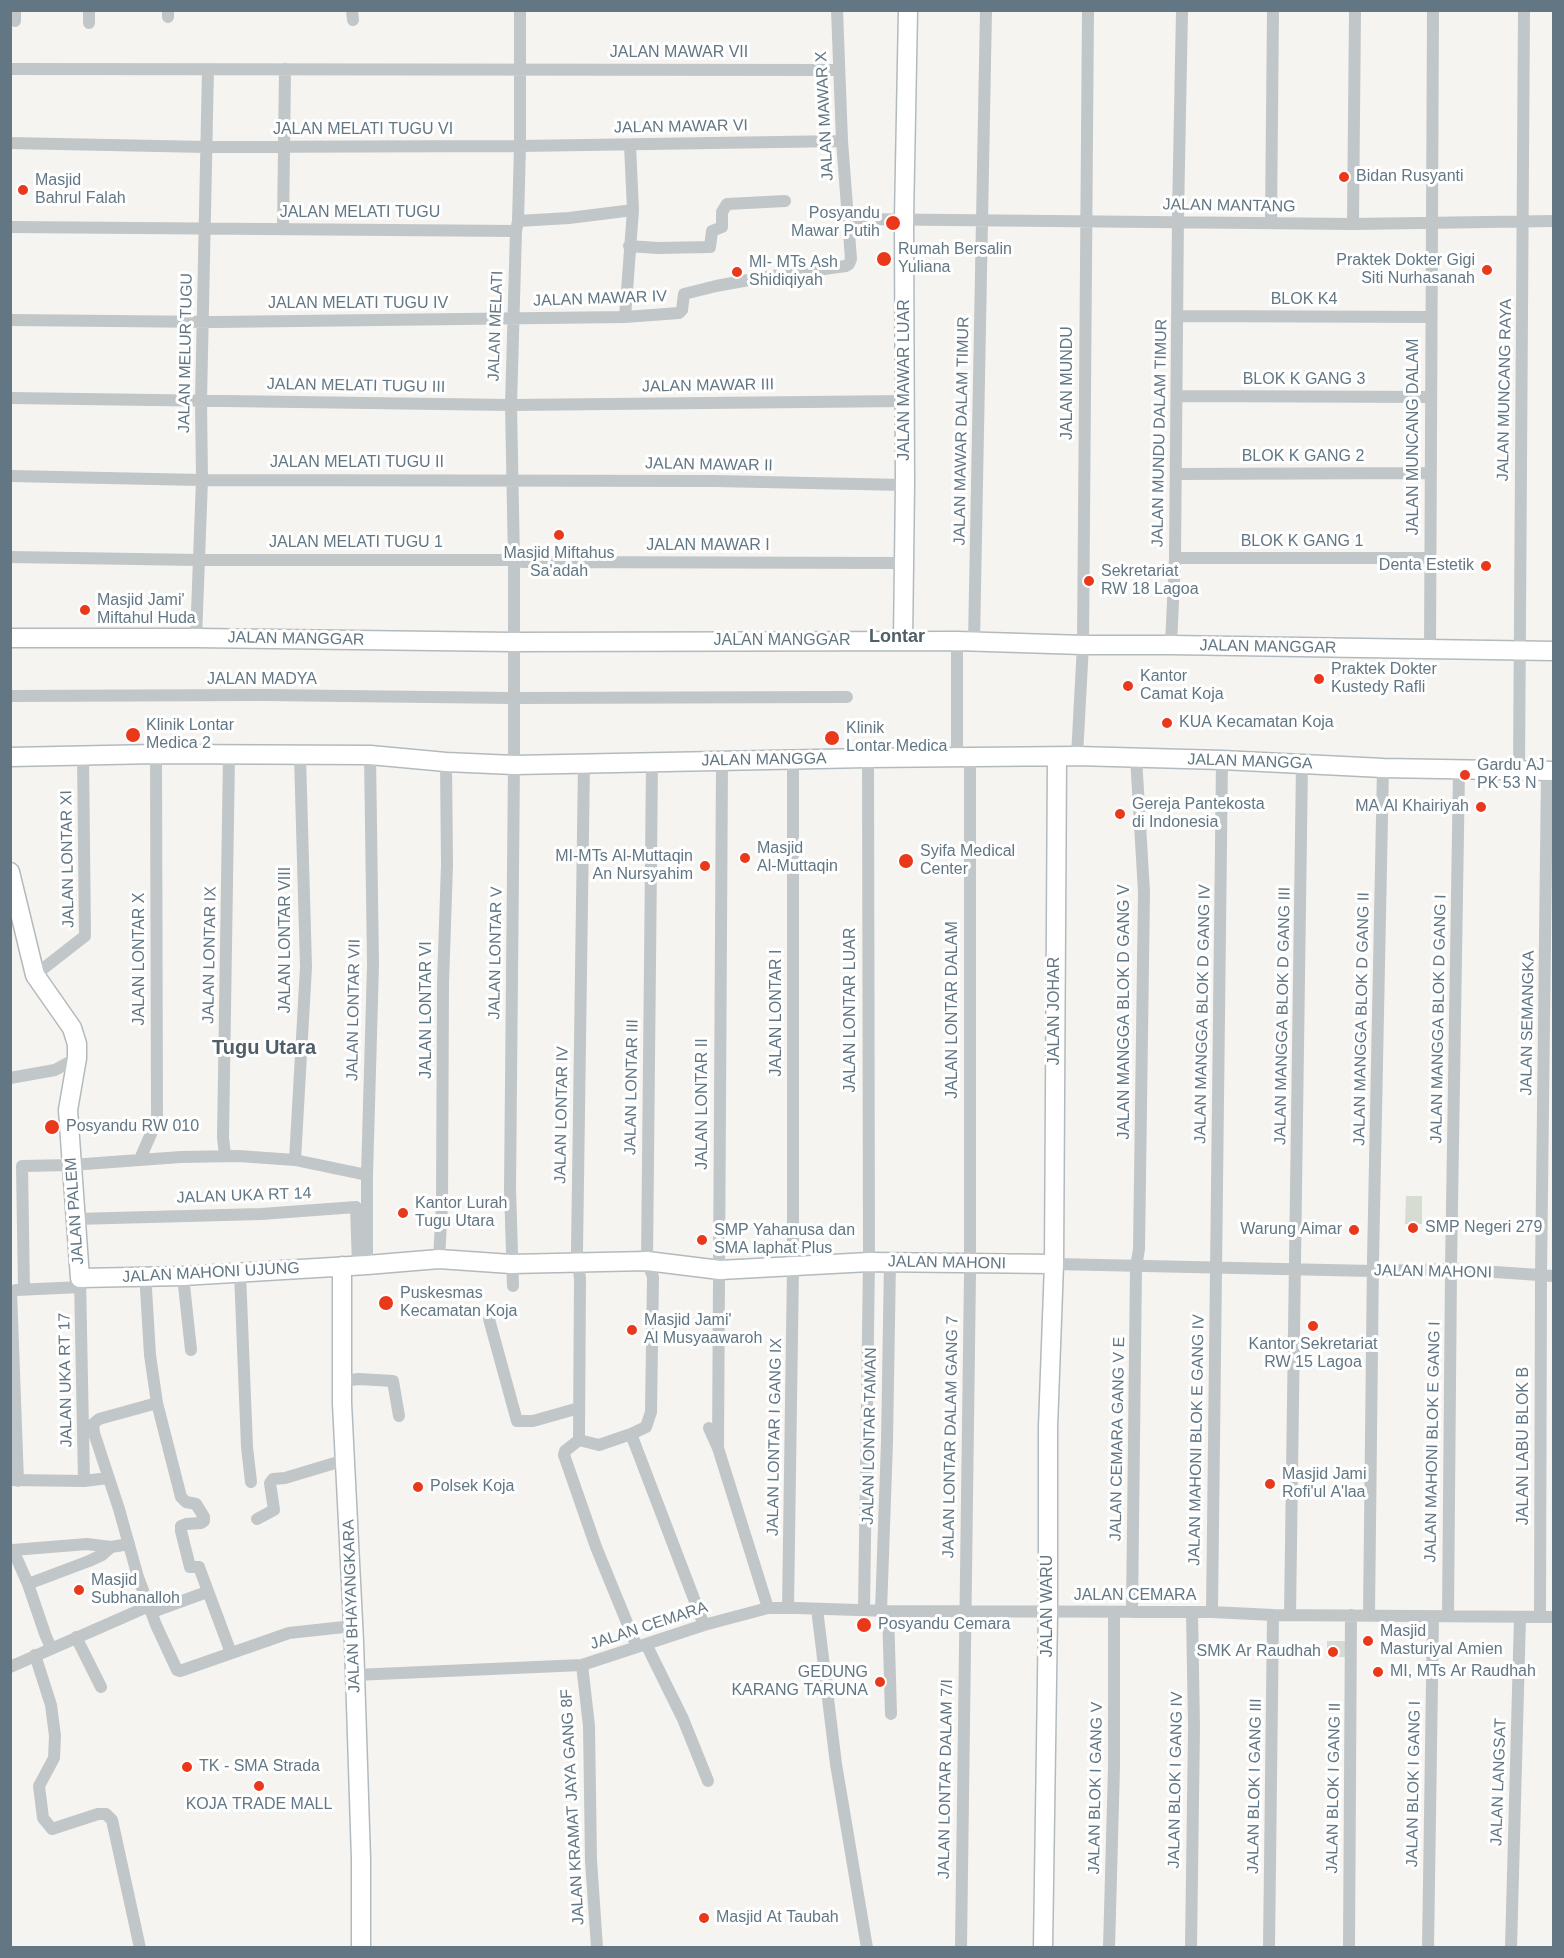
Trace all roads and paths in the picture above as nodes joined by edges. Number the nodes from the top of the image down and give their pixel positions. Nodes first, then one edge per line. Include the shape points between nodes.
1 (520, 10) edge
2 (837, 10) edge
3 (908, 10) edge
4 (986, 10) edge
5 (1088, 10) edge
6 (1182, 10) edge
7 (1273, 10) edge
8 (1355, 10) edge
9 (1433, 10) edge
10 (1524, 10) edge
11 (10, 69) edge
12 (208, 69) junction
13 (285, 69) junction
14 (520, 70) junction
15 (838, 70) junction
16 (842, 141) junction
17 (10, 143) edge
18 (630, 145) junction
19 (284, 146) junction
20 (520, 146) junction
21 (207, 147) junction
22 (785, 201) dead end
23 (633, 210) junction
24 (848, 219) junction
25 (904, 219) junction
26 (982, 220) junction
27 (1085, 220) junction
28 (1523, 220) junction
29 (1554, 221) edge
30 (1178, 222) junction
31 (1271, 222) junction
32 (1433, 223) junction
33 (1353, 224) junction
34 (517, 226) junction
35 (10, 227) edge
36 (204, 229) junction
37 (283, 229) junction
38 (629, 246) junction
39 (849, 264) joint
40 (1178, 316) junction
41 (1431, 317) junction
42 (513, 318) junction
43 (625, 318) junction
44 (10, 320) edge
45 (202, 321) junction
46 (1177, 396) junction
47 (1430, 397) junction
48 (10, 398) edge
49 (201, 401) junction
50 (905, 401) junction
51 (511, 405) junction
52 (1430, 472) junction
53 (1176, 474) junction
54 (10, 476) edge
55 (202, 480) junction
56 (512, 480) junction
57 (905, 485) junction
58 (10, 557) edge
59 (1175, 558) junction
60 (1430, 558) junction
61 (198, 560) junction
62 (513, 561) junction
63 (903, 563) junction
64 (10, 638) edge
65 (196, 638) junction
66 (903, 641) junction
67 (965, 641) junction
68 (513, 642) junction
69 (1083, 645) junction
70 (1171, 645) junction
71 (1430, 650) junction
72 (1519, 651) junction
73 (1554, 651) edge
74 (10, 696) edge
75 (513, 698) junction
76 (847, 698) dead end
77 (156, 754) junction
78 (83, 755) junction
79 (229, 755) junction
80 (300, 756) junction
81 (370, 756) junction
82 (964, 756) junction
83 (1077, 756) junction
84 (10, 757) edge
85 (1057, 757) junction
86 (1136, 757) junction
87 (868, 758) junction
88 (793, 759) junction
89 (722, 760) junction
90 (1222, 760) junction
91 (446, 762) junction
92 (652, 762) junction
93 (584, 763) junction
94 (1302, 764) junction
95 (514, 765) junction
96 (1383, 768) junction
97 (1520, 769) junction
98 (1459, 770) junction
99 (1550, 771) edge
100 (10, 872) edge
101 (35, 975) junction
102 (77, 1058) junction
103 (10, 1078) edge
104 (225, 1155) junction
105 (140, 1160) junction
106 (295, 1160) junction
107 (71, 1165) junction
108 (367, 1175) junction
109 (75, 1219) junction
110 (440, 1259) junction
111 (647, 1261) junction
112 (869, 1262) junction
113 (890, 1262) junction
114 (578, 1263) junction
115 (970, 1263) junction
116 (511, 1264) junction
117 (1054, 1264) junction
118 (356, 1265) junction
119 (794, 1267) junction
120 (1136, 1267) junction
121 (1215, 1269) junction
122 (1451, 1269) junction
123 (720, 1270) junction
124 (1296, 1270) junction
125 (1373, 1271) junction
126 (240, 1273) junction
127 (183, 1276) junction
128 (1547, 1276) edge
129 (148, 1278) junction
130 (80, 1283) junction
131 (513, 1286) dead end
132 (15, 1290) edge
133 (489, 1319) dead end
134 (191, 1350) dead end
135 (342, 1381) junction
136 (157, 1403) junction
137 (579, 1408) junction
138 (399, 1416) dead end
139 (709, 1428) dead end
140 (631, 1434) junction
141 (579, 1440) junction
142 (718, 1448) junction
143 (345, 1460) junction
144 (108, 1478) junction
145 (84, 1480) junction
146 (14, 1481) edge
147 (251, 1482) dead end
148 (257, 1519) dead end
149 (129, 1544) junction
150 (111, 1547) junction
151 (28, 1584) junction
152 (207, 1592) junction
153 (768, 1608) junction
154 (788, 1608) junction
155 (150, 1609) junction
156 (817, 1609) junction
157 (864, 1610) junction
158 (884, 1611) junction
159 (966, 1611) junction
160 (1114, 1612) junction
161 (1132, 1612) junction
162 (1192, 1612) junction
163 (1212, 1612) junction
164 (1048, 1613) junction
165 (1290, 1614) junction
166 (1351, 1615) junction
167 (1369, 1615) junction
168 (1448, 1615) junction
169 (1520, 1617) junction
170 (1540, 1617) junction
171 (1554, 1617) edge
172 (1433, 1618) junction
173 (1273, 1620) junction
174 (704, 1625) junction
175 (353, 1626) junction
176 (76, 1637) junction
177 (641, 1645) junction
178 (51, 1648) junction
179 (231, 1653) junction
180 (35, 1655) junction
181 (582, 1665) junction
182 (10, 1667) edge
183 (355, 1675) junction
184 (101, 1687) dead end
185 (891, 1714) dead end
186 (708, 1781) dead end
187 (140, 1947) edge
188 (362, 1947) edge
189 (597, 1947) edge
190 (867, 1947) edge
191 (961, 1947) edge
192 (1043, 1947) edge
193 (1109, 1947) edge
194 (1191, 1947) edge
195 (1269, 1947) edge
196 (1349, 1947) edge
197 (1428, 1947) edge
198 (1511, 1947) edge

1 - 14 street, JALAN MELATI
2 - 15 street, JALAN MAWAR X
3 - 25 street, JALAN MAWAR LUAR
4 - 26 street, JALAN MAWAR DALAM TIMUR
5 - 27 street, JALAN MUNDU
6 - 30 street, JALAN MUNDU DALAM TIMUR
7 - 31 street
8 - 33 street
9 - 32 street, JALAN MUNCANG DALAM
10 - 28 street, JALAN MUNCANG RAYA
11 - 12 street, JALAN MAWAR VII
12 - 13 street, JALAN MAWAR VII
12 - 21 street, JALAN MELUR TUGU
13 - 14 street, JALAN MAWAR VII
13 - 19 street
14 - 15 street, JALAN MAWAR VII
14 - 20 street, JALAN MELATI
15 - 16 street, JALAN MAWAR X
16 - 18 street, JALAN MAWAR VI
16 - 24 street, JALAN MAWAR X
17 - 21 street, JALAN MELATI TUGU VI
18 - 20 street, JALAN MAWAR VI
18 - 23 street
19 - 20 street, JALAN MELATI TUGU VI
19 - 21 street, JALAN MELATI TUGU VI
19 - 37 street
20 - 34 street, JALAN MELATI
21 - 36 street, JALAN MELUR TUGU
22 - 38 street via 727,204 722,212 722,227 712,231 710,247
23 - 34 street, JALAN MELATI TUGU
23 - 38 street
24 - 25 street
24 - 39 street, JALAN MAWAR X
25 - 26 street, JALAN MANTANG
25 - 50 street, JALAN MAWAR LUAR
26 - 27 street, JALAN MANTANG
26 - 67 street, JALAN MAWAR DALAM TIMUR
27 - 30 street, JALAN MANTANG
27 - 69 street, JALAN MUNDU
28 - 29 street, JALAN MANTANG
28 - 32 street, JALAN MANTANG
28 - 72 street, JALAN MUNCANG RAYA
30 - 31 street, JALAN MANTANG
30 - 40 street, JALAN MUNDU DALAM TIMUR
31 - 33 street, JALAN MANTANG
32 - 33 street, JALAN MANTANG
32 - 41 street, JALAN MUNCANG DALAM
34 - 37 street, JALAN MELATI TUGU
34 - 42 street, JALAN MELATI
35 - 36 street
36 - 37 street, JALAN MELATI TUGU
36 - 45 street, JALAN MELUR TUGU
38 - 43 street
39 - 43 street, JALAN MAWAR IV via 716,286 684,294 679,313
40 - 41 street, BLOK K4
40 - 46 street, JALAN MUNDU DALAM TIMUR
41 - 47 street, JALAN MUNCANG DALAM
42 - 43 street, JALAN MAWAR IV
42 - 45 street, JALAN MELATI TUGU IV
42 - 51 street, JALAN MELATI
44 - 45 street, JALAN MELATI TUGU IV
45 - 49 street, JALAN MELUR TUGU
46 - 47 street, BLOK K GANG 3
46 - 53 street, JALAN MUNDU DALAM TIMUR
47 - 52 street, JALAN MUNCANG DALAM
48 - 49 street, JALAN MELATI TUGU III
49 - 51 street, JALAN MELATI TUGU III
49 - 55 street, JALAN MELUR TUGU
50 - 51 street, JALAN MAWAR III
50 - 57 street, JALAN MAWAR LUAR
51 - 56 street, JALAN MELATI
52 - 53 street, BLOK K GANG 2
52 - 60 street, JALAN MUNCANG DALAM
53 - 59 street, JALAN MUNDU DALAM TIMUR
54 - 55 street, JALAN MELATI TUGU II
55 - 56 street, JALAN MELATI TUGU II
55 - 61 street, JALAN MELUR TUGU
56 - 57 street, JALAN MAWAR II
56 - 62 street, JALAN MELATI
57 - 63 street, JALAN MAWAR LUAR
58 - 61 street, JALAN MELATI TUGU 1
59 - 60 street, BLOK K GANG 1
59 - 70 street, JALAN MUNDU DALAM TIMUR
60 - 71 street, JALAN MUNCANG DALAM
61 - 62 street, JALAN MELATI TUGU 1
61 - 65 street, JALAN MELUR TUGU
62 - 63 street, JALAN MAWAR I
62 - 68 street, JALAN MELATI
63 - 66 street, JALAN MAWAR LUAR
64 - 65 street, JALAN MANGGAR
65 - 68 street, JALAN MANGGAR
66 - 67 street, JALAN MANGGAR
66 - 68 street, JALAN MANGGAR
67 - 69 street, JALAN MANGGAR
67 - 82 street, JALAN MAWAR DALAM TIMUR
68 - 75 street, JALAN LONTAR V
69 - 70 street, JALAN MANGGAR
69 - 83 street, JALAN MUNDU
70 - 71 street, JALAN MANGGAR
71 - 72 street, JALAN MANGGAR
72 - 73 street, JALAN MANGGAR
72 - 97 street, JALAN MUNCANG RAYA
74 - 75 street, JALAN MADYA
75 - 76 street, JALAN MADYA
75 - 95 street, JALAN LONTAR V
77 - 78 street, JALAN MANGGA
77 - 79 street, JALAN MANGGA
77 - 105 street, JALAN LONTAR X via 157,1120
78 - 84 street, JALAN MANGGA
78 - 101 street, JALAN LONTAR XI via 85,936
79 - 80 street, JALAN MANGGA
79 - 104 street, JALAN LONTAR IX
80 - 81 street, JALAN MANGGA
80 - 106 street, JALAN LONTAR VIII via 306,967
81 - 91 street, JALAN MANGGA
81 - 108 street, JALAN LONTAR VII via 372,965
82 - 85 street, JALAN MANGGA
82 - 87 street, JALAN MANGGA
82 - 115 street, JALAN LONTAR DALAM
83 - 85 street, JALAN MANGGA
83 - 86 street, JALAN MANGGA
85 - 117 street, JALAN JOHAR
86 - 90 street, JALAN MANGGA
86 - 120 street, JALAN MANGGA BLOK D GANG V via 1144,892
87 - 88 street, JALAN MANGGA
87 - 112 street, JALAN LONTAR LUAR
88 - 89 street, JALAN MANGGA
88 - 119 street, JALAN LONTAR I
89 - 92 street, JALAN MANGGA
89 - 123 street, JALAN LONTAR II
90 - 94 street, JALAN MANGGA
90 - 121 street, JALAN MANGGA BLOK D GANG IV
91 - 95 street, JALAN MANGGA
91 - 110 street, JALAN LONTAR VI
92 - 93 street, JALAN MANGGA
92 - 111 street, JALAN LONTAR III
93 - 95 street, JALAN MANGGA
93 - 114 street, JALAN LONTAR IV
94 - 96 street, JALAN MANGGA
94 - 124 street, JALAN MANGGA BLOK D GANG III
95 - 116 street, JALAN LONTAR V
96 - 98 street, JALAN MANGGA
96 - 125 street, JALAN MANGGA BLOK D GANG II
97 - 98 street, JALAN MANGGA
97 - 99 street, JALAN MANGGA
98 - 122 street, JALAN MANGGA BLOK D GANG I
99 - 128 street, JALAN SEMANGKA
100 - 101 street, JALAN PALEM
101 - 102 street, JALAN PALEM via 72,1028
102 - 103 street via 55,1070
102 - 107 street, JALAN PALEM via 68,1110
104 - 105 street
104 - 106 street
105 - 107 street
106 - 108 street
107 - 109 street, JALAN PALEM
107 - 132 street via 22,1166
108 - 118 street, JALAN LONTAR VII
109 - 118 street, JALAN UKA RT 14 via 356,1207
109 - 130 street, JALAN PALEM
110 - 116 street, JALAN MAHONI
110 - 118 street, JALAN MAHONI
111 - 114 street, JALAN MAHONI
111 - 123 street, JALAN MAHONI
111 - 140 street, JALAN LONTAR III via 653,1277 651,1412 646,1427
112 - 113 street, JALAN MAHONI
112 - 119 street, JALAN MAHONI
112 - 157 street, JALAN LONTAR TAMAN
113 - 115 street, JALAN MAHONI
113 - 158 street, JALAN LONTAR TAMAN
114 - 116 street, JALAN MAHONI
114 - 137 street, JALAN LONTAR IV
115 - 117 street, JALAN MAHONI
115 - 159 street, JALAN LONTAR DALAM GANG 7
116 - 131 street, JALAN LONTAR V
117 - 120 street, JALAN MAHONI
117 - 164 street, JALAN WARU via 1048,1427
118 - 126 street, JALAN MAHONI UJUNG
118 - 135 street, JALAN BHAYANGKARA
119 - 123 street, JALAN MAHONI
119 - 154 street, JALAN LONTAR I GANG IX
120 - 121 street, JALAN MAHONI
120 - 161 street, JALAN CEMARA GANG V E
121 - 124 street, JALAN MAHONI
121 - 163 street, JALAN MAHONI BLOK E GANG IV
122 - 125 street, JALAN MAHONI
122 - 128 street, JALAN MAHONI
122 - 168 street, JALAN MAHONI BLOK E GANG I
123 - 142 street, JALAN LONTAR II
124 - 125 street, JALAN MAHONI
124 - 165 street, JALAN MANGGA BLOK D GANG III
125 - 167 street, JALAN MANGGA BLOK D GANG II
126 - 127 street, JALAN MAHONI UJUNG
126 - 147 street
127 - 129 street, JALAN MAHONI UJUNG
127 - 134 street
128 - 170 street, JALAN LABU BLOK B
129 - 130 street, JALAN MAHONI UJUNG
129 - 136 street via 150,1355
130 - 132 street, JALAN MAHONI UJUNG
130 - 145 street, JALAN UKA RT 17
132 - 146 street
133 - 137 street via 518,1421 533,1421
135 - 138 street via 393,1381
135 - 143 street, JALAN BHAYANGKARA
136 - 144 street via 93,1424
136 - 152 street via 184,1502 196,1504 204,1517 201,1523 181,1526 181,1531 190,1567 199,1567
137 - 141 street, JALAN LONTAR IV
139 - 142 street
140 - 141 street via 599,1445
140 - 174 street
141 - 177 street via 565,1451 565,1460 596,1547
142 - 153 street
143 - 148 street via 273,1479 270,1483 274,1510
143 - 175 street, JALAN BHAYANGKARA
144 - 145 street
144 - 149 street
145 - 146 street
149 - 150 street
149 - 155 street
150 - 151 street via 89,1561
150 - 151 street via 87,1544 13,1550
151 - 178 street
152 - 155 street
152 - 179 street
153 - 154 street, JALAN CEMARA
153 - 174 street, JALAN CEMARA
154 - 156 street, JALAN CEMARA
155 - 176 street
155 - 179 street via 177,1670
156 - 157 street, JALAN CEMARA
156 - 190 street via 836,1764
157 - 158 street, JALAN CEMARA
158 - 159 street, JALAN CEMARA
158 - 185 street, JALAN LONTAR TAMAN
159 - 164 street, JALAN CEMARA
159 - 191 street, JALAN LONTAR DALAM 7/I
160 - 161 street, JALAN CEMARA
160 - 164 street, JALAN CEMARA
160 - 193 street, JALAN BLOK I GANG V
161 - 162 street, JALAN CEMARA
162 - 163 street, JALAN CEMARA
162 - 194 street, JALAN BLOK I GANG IV
163 - 173 street, JALAN CEMARA
164 - 192 street, JALAN WARU
165 - 166 street, JALAN CEMARA
165 - 173 street, JALAN CEMARA
166 - 167 street, JALAN CEMARA
166 - 196 street, JALAN BLOK I GANG II
167 - 172 street, JALAN CEMARA
168 - 169 street, JALAN CEMARA
168 - 172 street, JALAN CEMARA
169 - 170 street, JALAN CEMARA
169 - 198 street, JALAN LANGSAT
170 - 171 street, JALAN CEMARA
172 - 197 street, JALAN BLOK I GANG I
173 - 195 street, JALAN BLOK I GANG III
174 - 177 street, JALAN CEMARA
175 - 179 street via 290,1633
175 - 183 street, JALAN BHAYANGKARA
176 - 178 street
176 - 184 street
177 - 181 street, JALAN CEMARA
177 - 186 street via 683,1719
178 - 180 street
180 - 182 street
180 - 187 street via 51,1705 55,1736 54,1758 39,1786 43,1818 52,1829 98,1814 106,1814 112,1820
181 - 183 street, JALAN CEMARA
181 - 189 street, JALAN KRAMAT JAYA GANG 8F via 589,1726
183 - 188 street, JALAN BHAYANGKARA

